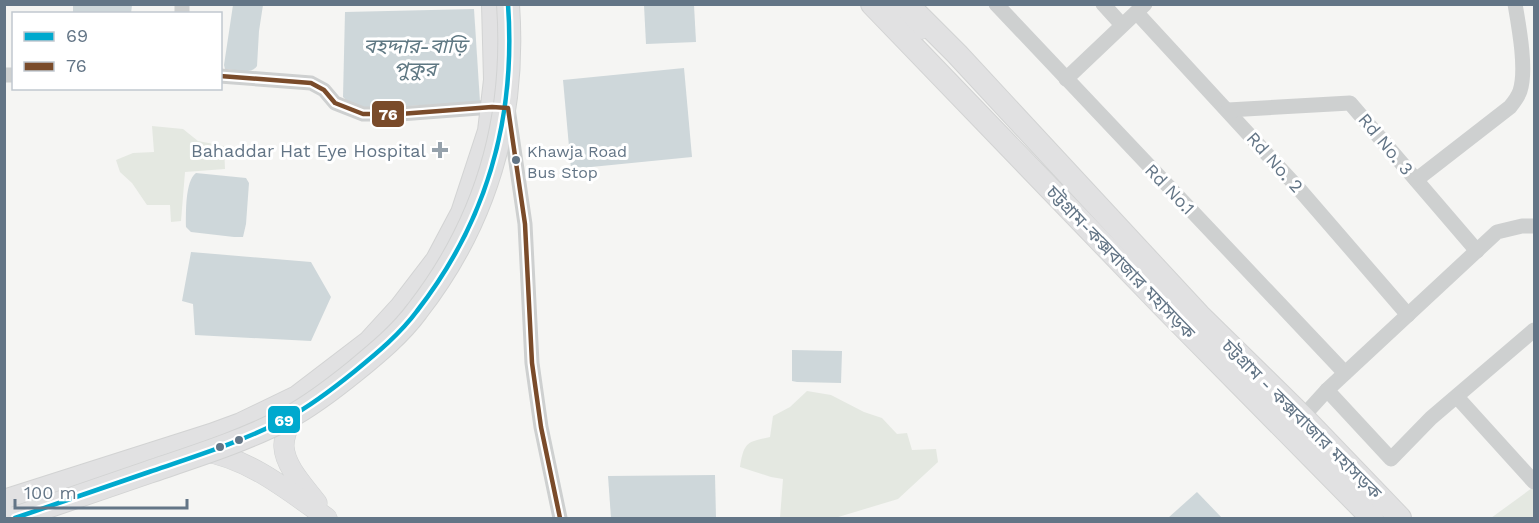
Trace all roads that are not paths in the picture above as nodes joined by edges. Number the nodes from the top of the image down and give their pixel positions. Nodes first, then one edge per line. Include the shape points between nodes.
1 (495, 4) edge
2 (508, 4) edge
3 (872, 4) edge
4 (996, 4) edge
5 (1103, 4) edge
6 (1515, 4) edge
7 (911, 6) edge
8 (1141, 9) edge
9 (1122, 25) junction
10 (951, 50) junction
11 (936, 69) junction
12 (222, 76) edge
13 (1066, 79) junction
14 (500, 108) junction
15 (1228, 110) junction
16 (1416, 180) junction
17 (1534, 226) edge
18 (1477, 251) junction
19 (1408, 315) junction
20 (1534, 330) edge
21 (1345, 373) junction
22 (1327, 390) junction
23 (1457, 397) junction
24 (298, 405) junction
25 (1295, 425) junction
26 (199, 451) junction
27 (1534, 482) edge
28 (4, 501) edge
29 (4, 510) edge
30 (15, 519) edge
31 (29, 519) edge
32 (328, 519) edge
33 (560, 519) edge
34 (1371, 519) edge
35 (1400, 519) edge

1 - 14 highway via 495,80
1 - 29 highway via 499,73 494,121 482,170 451,242 419,289 379,336 323,383 267,416
2 - 14 highway via 511,26
2 - 30 highway, bridge via 510,58 505,108 484,191 445,272 396,335 331,391 288,418 217,450
3 - 11 highway, চট্টগ্রাম-কক্সবাজার মহাসড়ক
4 - 13 street, Rd No.1
5 - 9 street
6 - 16 street via 1523,69 1519,96
7 - 10 highway, চট্টগ্রাম - কক্সবাজার মহাসড়ক
8 - 9 street
8 - 15 street, Rd No. 2
9 - 13 street
10 - 11 main road via 890,6
10 - 25 highway, চট্টগ্রাম - কক্সবাজার মহাসড়ক via 1199,315
11 - 25 highway, চট্টগ্রাম-কক্সবাজার মহাসড়ক via 1164,307
12 - 14 street via 311,83 335,103 363,114
13 - 21 street, Rd No.1
14 - 24 highway via 501,141 487,187 460,247 408,319 356,367
14 - 28 highway via 462,213 437,260 402,308 369,342 297,397 241,424
14 - 33 street via 525,224 532,363
15 - 16 street, Rd No. 3 via 1350,103
15 - 19 street, Rd No. 2
16 - 18 street, Rd No. 3
17 - 18 street via 1497,232
18 - 19 street
19 - 21 street
20 - 23 street
21 - 22 street
22 - 23 street via 1391,459
22 - 25 street
23 - 27 street
24 - 26 highway
24 - 32 main road via 286,432 285,454
25 - 34 highway, চট্টগ্রাম-কক্সবাজার মহাসড়ক
25 - 35 highway, চট্টগ্রাম - কক্সবাজার মহাসড়ক
26 - 31 highway
26 - 32 main road via 251,468

